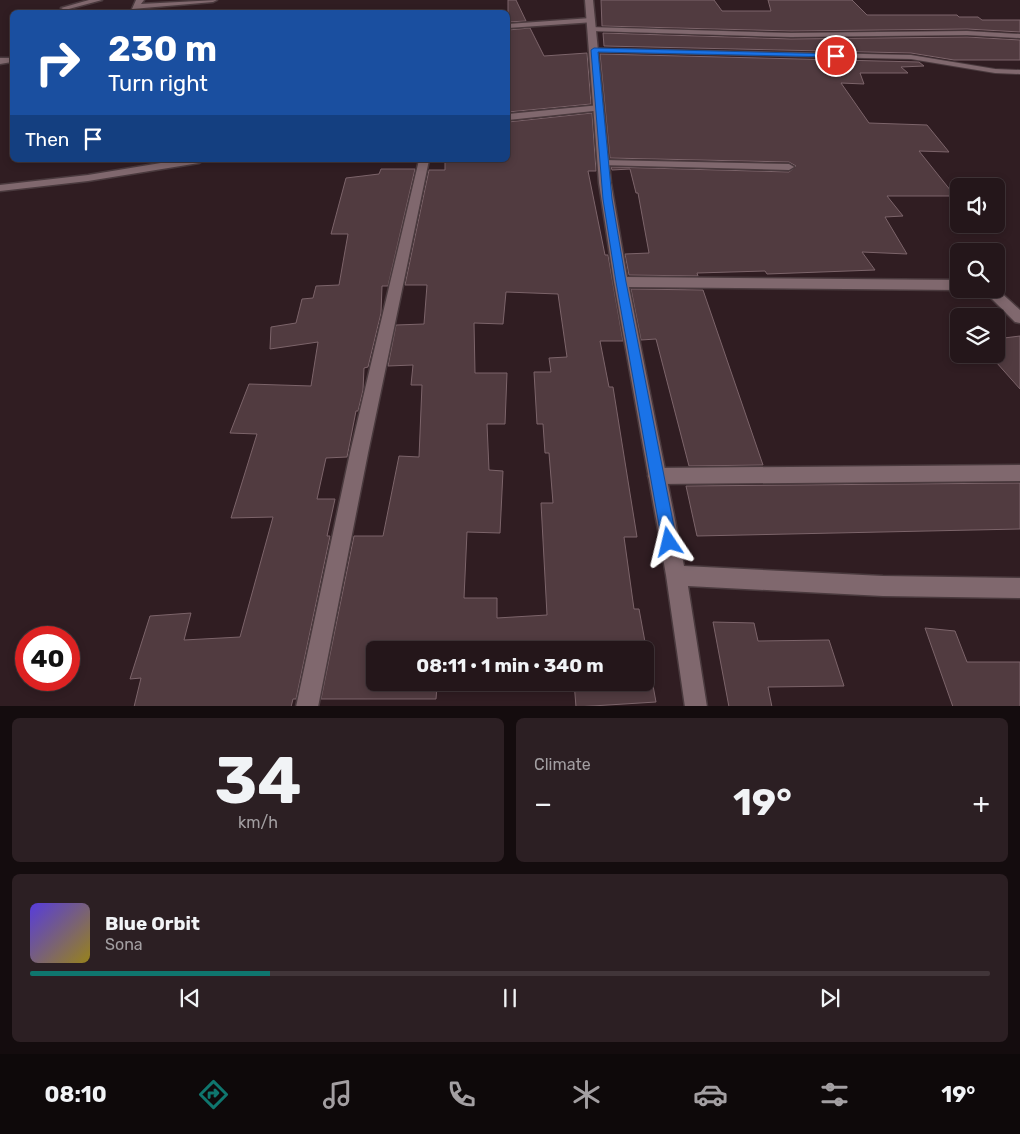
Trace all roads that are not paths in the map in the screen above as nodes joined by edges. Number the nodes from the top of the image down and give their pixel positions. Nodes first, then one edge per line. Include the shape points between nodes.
1 (98, 0) edge
2 (140, 0) edge
3 (213, 0) edge
4 (588, 0) edge
5 (65, 8) dead end
6 (592, 25) junction
7 (510, 26) edge
8 (1020, 36) edge
9 (594, 50) junction
10 (1020, 72) edge
11 (600, 108) junction
12 (510, 117) edge
13 (187, 162) edge
14 (424, 162) edge
15 (604, 164) junction
16 (789, 167) dead end
17 (0, 188) edge
18 (621, 282) junction
19 (950, 285) edge
20 (999, 298) edge
21 (1020, 318) edge
22 (1020, 473) edge
23 (657, 476) junction
24 (676, 575) junction
25 (1020, 588) edge
26 (307, 706) edge
27 (696, 706) edge

1 - 5 street
2 - 3 street via 136,7
4 - 6 street
6 - 7 street
6 - 8 lane via 791,34 967,33
6 - 9 street
9 - 10 lane via 911,57
9 - 11 street
11 - 12 street
11 - 15 street
13 - 17 street
14 - 26 street
15 - 16 street
15 - 18 street
18 - 19 street
18 - 23 street
20 - 21 street
22 - 23 street
23 - 24 street
24 - 25 street via 883,586
24 - 27 street

